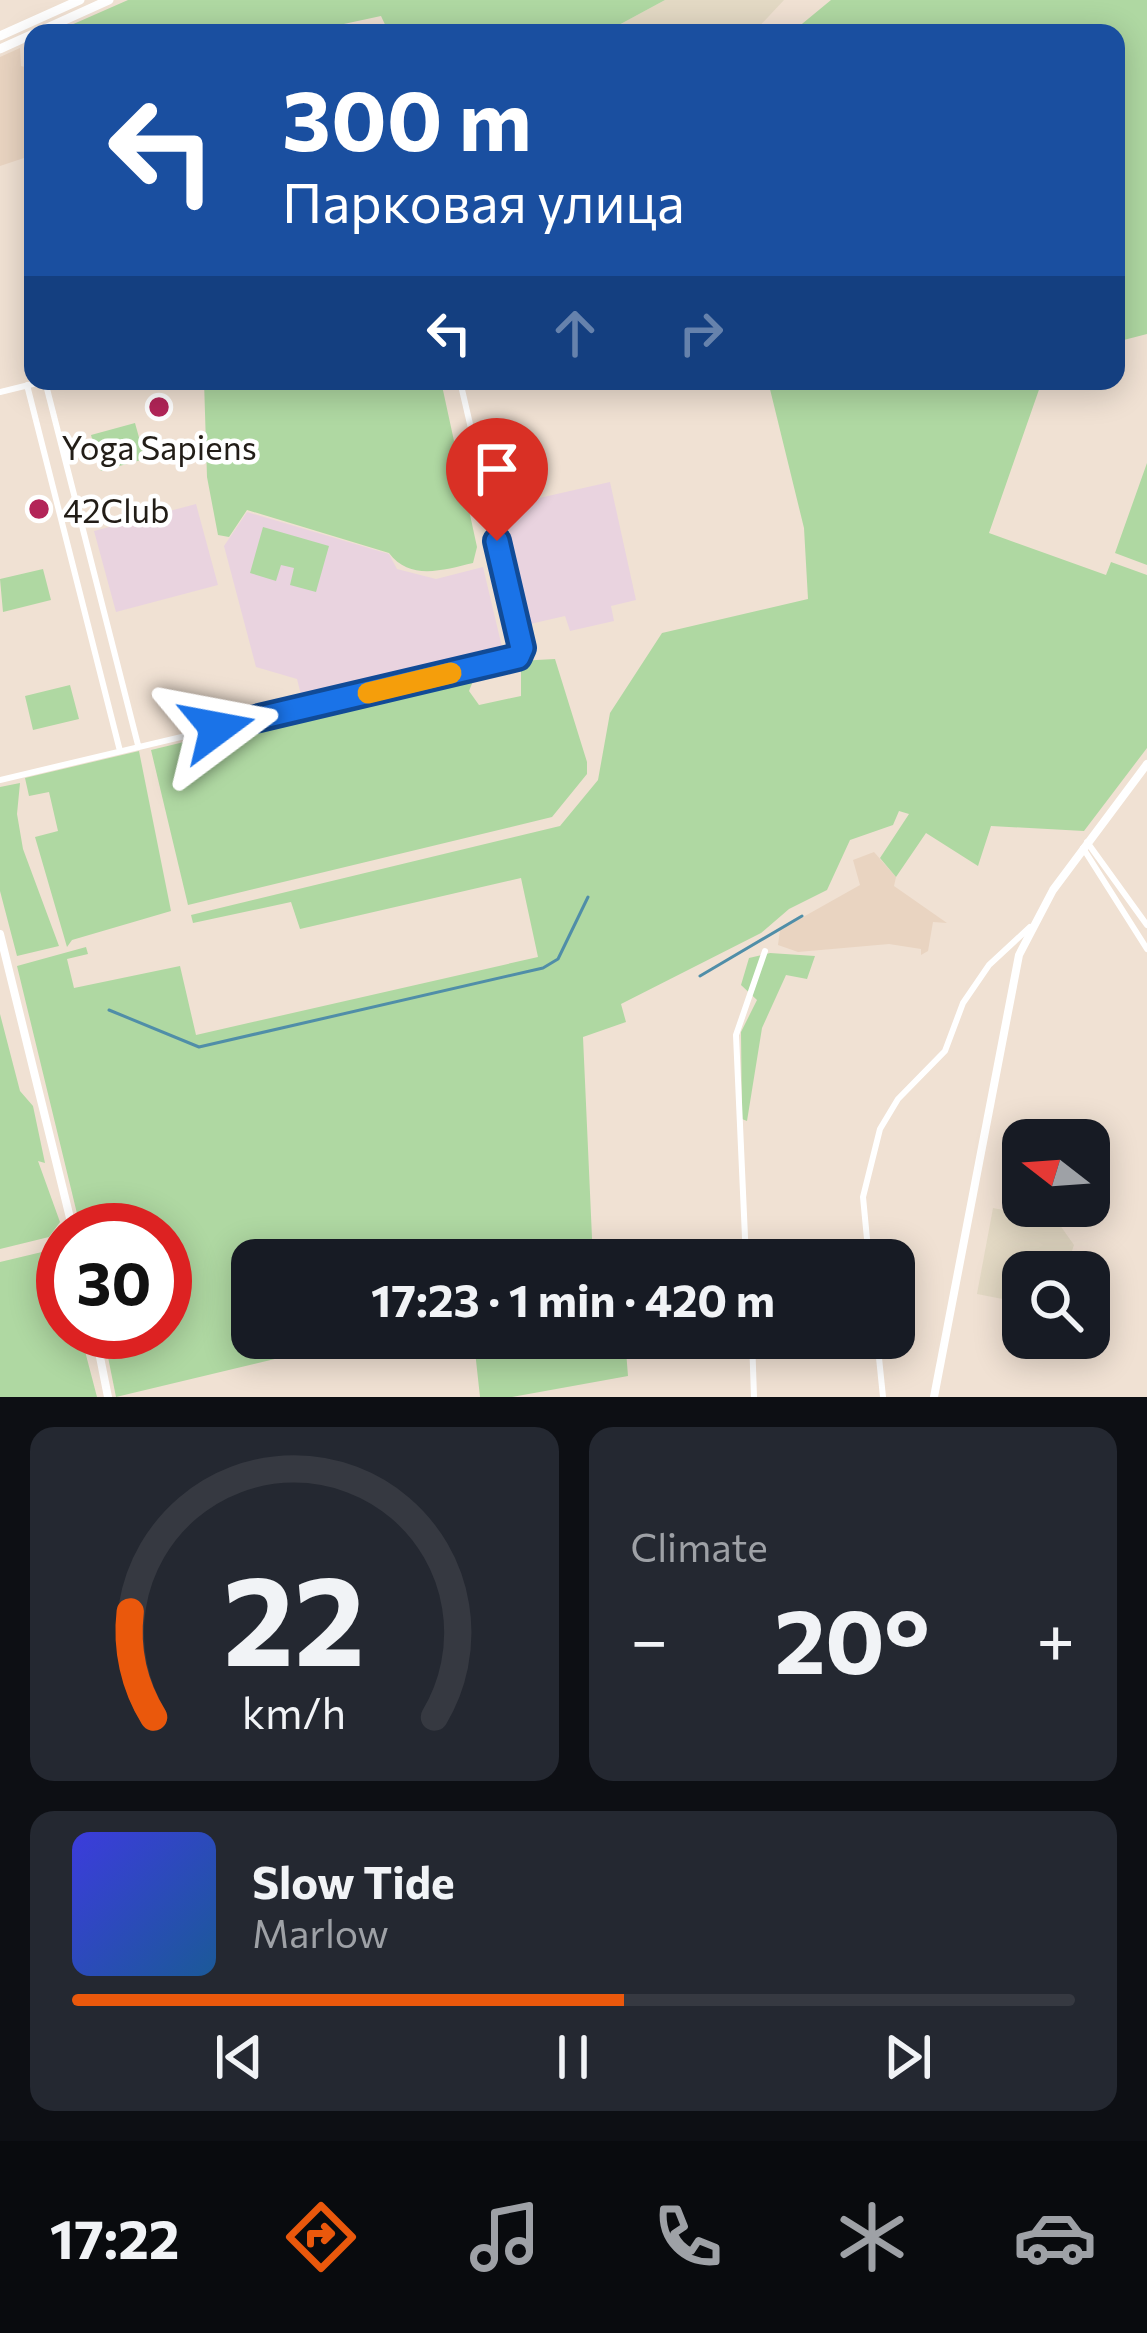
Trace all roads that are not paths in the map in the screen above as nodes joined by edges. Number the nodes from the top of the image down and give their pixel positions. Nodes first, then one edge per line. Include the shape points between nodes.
1 (80, 0) edge
2 (109, 0) edge
3 (27, 24) edge
4 (56, 24) edge
5 (28, 390) edge
6 (47, 390) edge
7 (462, 390) edge
8 (139, 747) junction
9 (121, 751) junction
10 (1147, 764) edge
11 (0, 780) edge
12 (1085, 845) junction
13 (1147, 925) edge
14 (1030, 927) junction
15 (0, 934) edge
16 (1147, 950) edge
17 (765, 951) dead end
18 (66, 1203) edge
19 (745, 1239) edge
20 (867, 1239) edge
21 (100, 1359) edge
22 (753, 1359) edge
23 (879, 1359) edge
24 (108, 1397) edge
25 (754, 1397) edge
26 (883, 1397) edge
27 (934, 1397) edge

1 - 3 main road
2 - 4 main road
5 - 9 street
6 - 8 street
7 - 8 street via 522,648 515,659
8 - 9 street
9 - 11 street
10 - 12 street
12 - 13 street
12 - 14 street
12 - 16 street
14 - 20 street via 989,965 945,1051 880,1129 862,1196
14 - 27 street via 1000,1037
15 - 18 street
17 - 19 street via 736,1035
21 - 24 street
22 - 25 street
23 - 26 street

